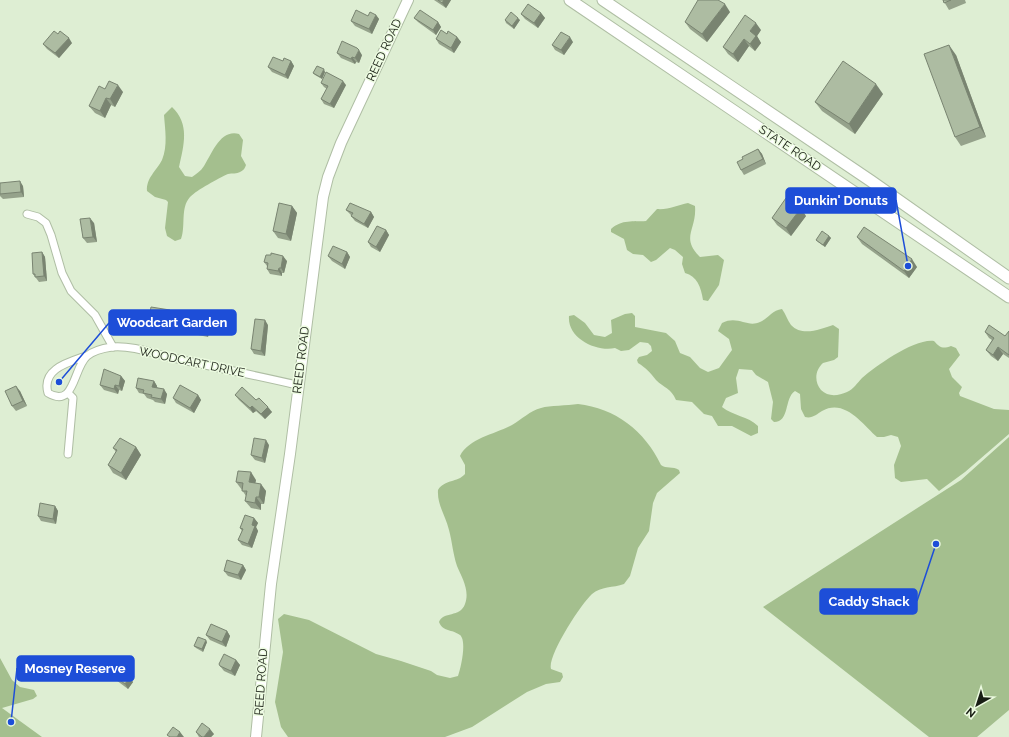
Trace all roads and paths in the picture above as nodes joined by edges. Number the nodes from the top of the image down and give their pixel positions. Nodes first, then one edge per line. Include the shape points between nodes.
1 (408, 0) edge
2 (570, 0) edge
3 (603, 0) edge
4 (27, 214) dead end
5 (1009, 278) edge
6 (1009, 297) edge
7 (113, 347) junction
8 (86, 356) junction
9 (298, 386) junction
10 (68, 393) junction
11 (68, 454) dead end
12 (256, 737) edge

1 - 9 street, REED ROAD via 341,143 328,177 313,266
2 - 6 main road, STATE ROAD
3 - 5 main road, STATE ROAD via 853,168
4 - 7 street via 46,223 62,273 71,291 95,315
7 - 8 street, WOODCART DRIVE
7 - 9 street, WOODCART DRIVE via 147,352
8 - 10 street
8 - 10 street, WOODCART DRIVE via 68,362 49,375 46,386 48,393 62,397
9 - 12 street, REED ROAD via 268,606
10 - 11 street via 73,398

